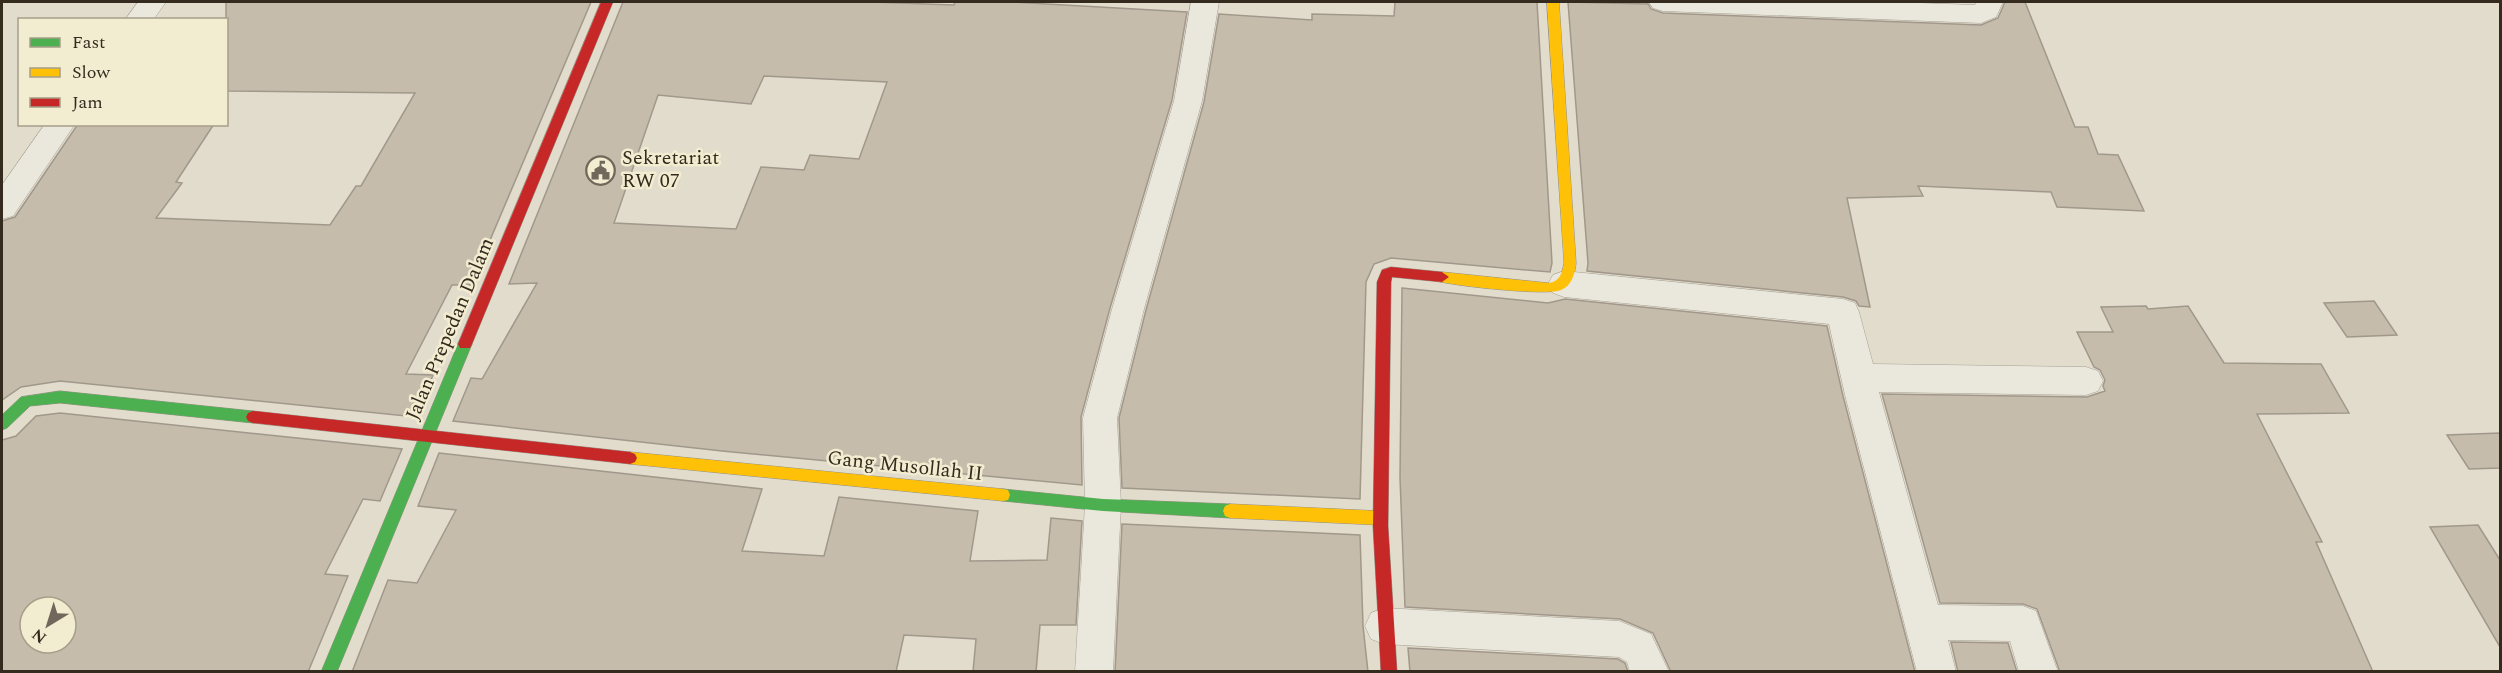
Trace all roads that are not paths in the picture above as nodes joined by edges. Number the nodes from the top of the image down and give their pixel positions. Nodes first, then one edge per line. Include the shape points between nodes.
1 (152, 2) edge
2 (607, 2) edge
3 (1205, 2) edge
4 (1553, 2) edge
5 (1663, 2) edge
6 (1989, 2) edge
7 (140, 18) edge
8 (61, 126) edge
9 (2, 208) edge
10 (1564, 284) junction
11 (2086, 381) dead end
12 (1861, 385) junction
13 (2, 424) edge
14 (427, 435) junction
15 (1103, 505) junction
16 (1380, 518) junction
17 (1922, 622) junction
18 (1383, 626) junction
19 (328, 672) edge
20 (1094, 672) edge
21 (1389, 672) edge
22 (1650, 672) edge
23 (1936, 672) edge
24 (2039, 672) edge

1 - 7 street
2 - 14 street, Jalan Prepedan Dalam
3 - 15 street via 1188,100 1100,418
4 - 10 street via 1570,263
5 - 6 street via 1981,14
8 - 9 street
10 - 12 street via 1843,312
10 - 16 street via 1556,289 1387,274 1382,294
11 - 12 street via 1869,378
12 - 17 street
13 - 14 street, Gang Musollah II via 26,401 60,397
14 - 15 street, Gang Musollah II
14 - 19 street, Jalan Prepedan Dalam
15 - 16 street, Gang Musollah II
15 - 20 street
16 - 18 street
17 - 23 street
17 - 24 street via 2023,624
18 - 21 street
18 - 22 street via 1619,639 1638,645

